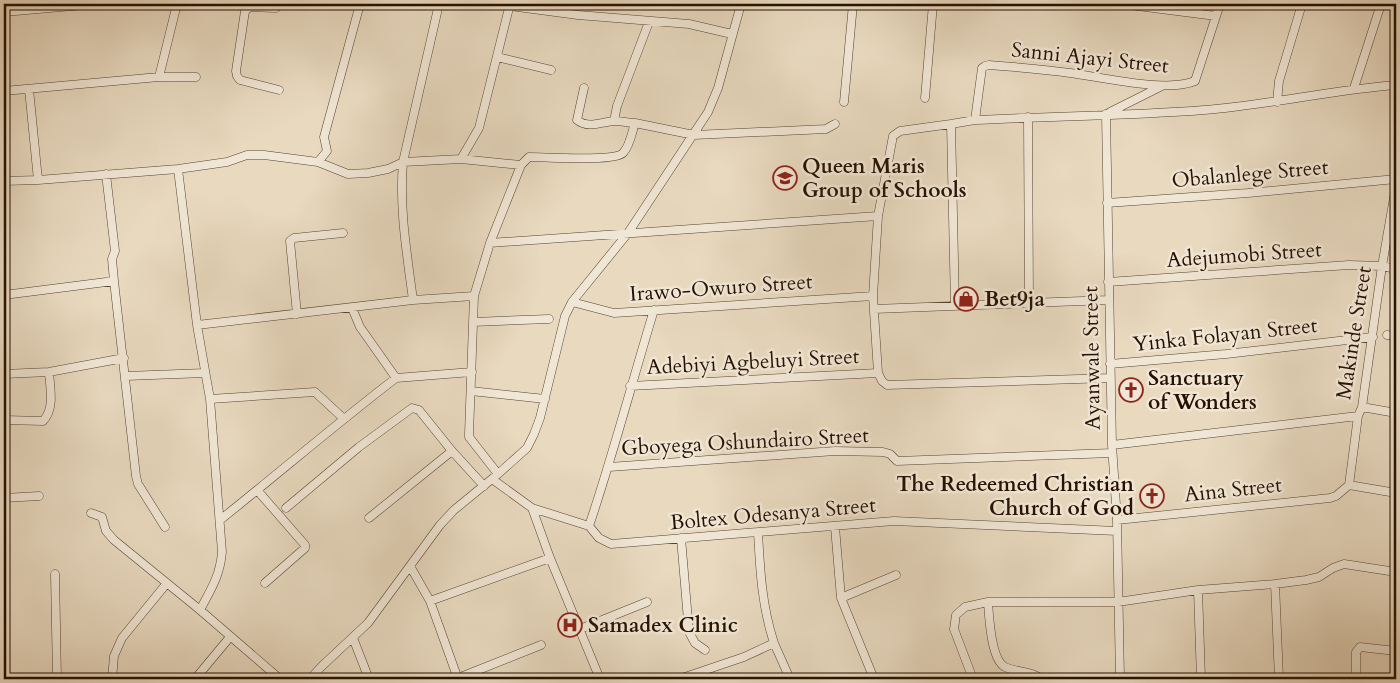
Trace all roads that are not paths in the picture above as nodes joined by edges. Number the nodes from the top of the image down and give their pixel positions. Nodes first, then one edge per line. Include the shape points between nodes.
1 (95, 4) edge
2 (181, 4) edge
3 (278, 4) edge
4 (360, 4) edge
5 (439, 4) edge
6 (741, 4) edge
7 (853, 4) edge
8 (933, 4) edge
9 (1122, 4) edge
10 (1220, 4) edge
11 (1302, 4) edge
12 (1382, 4) edge
13 (510, 5) edge
14 (4, 12) edge
15 (1216, 16) junction
16 (648, 22) junction
17 (732, 34) junction
18 (497, 57) junction
19 (551, 70) dead end
20 (196, 77) dead end
21 (159, 78) junction
22 (1396, 85) edge
23 (1163, 86) junction
24 (584, 88) dead end
25 (1354, 88) junction
26 (30, 89) junction
27 (278, 90) dead end
28 (4, 91) edge
29 (925, 98) dead end
30 (844, 102) dead end
31 (1277, 102) junction
32 (1106, 114) junction
33 (1028, 117) junction
34 (975, 120) junction
35 (614, 121) junction
36 (635, 123) junction
37 (835, 124) dead end
38 (951, 124) junction
39 (694, 135) junction
40 (461, 159) junction
41 (318, 162) junction
42 (404, 162) junction
43 (521, 165) junction
44 (178, 169) junction
45 (106, 174) junction
46 (1396, 179) edge
47 (38, 180) junction
48 (4, 181) edge
49 (1396, 186) edge
50 (1107, 203) junction
51 (878, 216) junction
52 (343, 233) dead end
53 (628, 233) junction
54 (490, 243) junction
55 (1382, 266) junction
56 (1396, 269) edge
57 (114, 281) junction
58 (1108, 282) junction
59 (4, 295) edge
60 (474, 296) junction
61 (873, 296) junction
62 (413, 300) junction
63 (1109, 300) junction
64 (572, 302) junction
65 (1029, 303) junction
66 (955, 306) junction
67 (352, 308) junction
68 (874, 309) junction
69 (654, 310) junction
70 (297, 314) junction
71 (549, 319) dead end
72 (473, 322) junction
73 (197, 325) junction
74 (1387, 334) dead end
75 (1396, 336) edge
76 (1373, 337) junction
77 (124, 358) junction
78 (1110, 364) junction
79 (49, 372) junction
80 (472, 372) junction
81 (205, 373) junction
82 (878, 373) junction
83 (4, 374) edge
84 (126, 376) junction
85 (396, 378) junction
86 (1110, 378) junction
87 (630, 386) junction
88 (471, 391) junction
89 (210, 399) junction
90 (545, 399) junction
91 (1362, 407) junction
92 (1396, 413) edge
93 (1358, 416) junction
94 (344, 418) junction
95 (4, 420) edge
96 (1112, 445) junction
97 (452, 451) junction
98 (1112, 453) junction
99 (609, 467) junction
100 (495, 477) junction
101 (1348, 485) junction
102 (484, 486) junction
103 (257, 490) junction
104 (1396, 493) edge
105 (39, 496) dead end
106 (4, 498) edge
107 (286, 508) dead end
108 (532, 508) junction
109 (90, 514) dead end
110 (369, 518) dead end
111 (220, 520) junction
112 (1117, 520) junction
113 (589, 526) junction
114 (165, 527) dead end
115 (835, 527) junction
116 (1117, 531) junction
117 (758, 532) junction
118 (681, 538) junction
119 (550, 558) junction
120 (410, 566) junction
121 (1396, 572) edge
122 (55, 574) dead end
123 (896, 575) dead end
124 (167, 583) junction
125 (265, 583) dead end
126 (1275, 584) junction
127 (1198, 590) junction
128 (841, 598) junction
129 (430, 601) junction
130 (647, 602) dead end
131 (988, 602) junction
132 (1118, 602) junction
133 (200, 610) junction
134 (580, 629) junction
135 (4, 634) edge
136 (230, 637) junction
137 (353, 638) junction
138 (774, 643) junction
139 (541, 645) dead end
140 (705, 650) dead end
141 (1396, 652) edge
142 (5, 679) edge
143 (57, 679) edge
144 (112, 679) edge
145 (195, 679) edge
146 (280, 679) edge
147 (310, 679) edge
148 (369, 679) edge
149 (458, 679) edge
150 (600, 679) edge
151 (679, 679) edge
152 (790, 679) edge
153 (874, 679) edge
154 (973, 679) edge
155 (1039, 679) edge
156 (1120, 679) edge
157 (1201, 679) edge
158 (1279, 679) edge
159 (1356, 679) edge

1 - 14 street
2 - 21 street via 176,8
3 - 27 street via 276,8 250,7 245,11 236,71 240,80
4 - 41 street via 324,137 327,151
5 - 42 street
6 - 17 street
7 - 30 street
8 - 29 street
9 - 15 street
10 - 15 street, Sanni Ajayi Street
11 - 31 street via 1279,80
12 - 25 street
13 - 16 street
13 - 18 street
15 - 23 street, Sanni Ajayi Street via 1195,81
16 - 17 street via 689,24
16 - 35 street
17 - 39 street via 718,88
18 - 19 street
18 - 40 street via 479,128
20 - 21 street
21 - 26 street
22 - 25 street
23 - 32 street
23 - 34 street, Sanni Ajayi Street via 990,64 982,68
24 - 35 street via 577,120 585,124
25 - 31 street
26 - 28 street
26 - 47 street
31 - 32 street via 1203,110
32 - 33 street
32 - 50 street, Ayanwale Street
33 - 34 street
33 - 65 street
34 - 38 street
35 - 36 street
36 - 39 street
36 - 43 street via 626,150 618,156 529,157
37 - 39 street via 826,129
38 - 51 street via 900,131 893,136
38 - 66 street
39 - 53 street
40 - 42 street
40 - 43 street
41 - 42 street via 348,174 375,172
41 - 44 street via 247,155 228,162
42 - 62 street via 402,210
43 - 54 street
44 - 45 street
44 - 73 street
45 - 47 street
45 - 57 street via 115,251 112,259
46 - 50 street, Obalanlege Street
47 - 48 street
49 - 55 street, Makinde Street
50 - 58 street, Ayanwale Street
51 - 53 street
51 - 61 street
52 - 70 street via 290,241
53 - 54 street
53 - 64 street
54 - 60 street
55 - 56 street, Adejumobi Street
55 - 58 street, Adejumobi Street
55 - 76 street, Makinde Street
57 - 59 street
57 - 77 street
58 - 63 street, Ayanwale Street
60 - 62 street
60 - 72 street
61 - 68 street
61 - 69 street, Irawo-Owuro Street
62 - 67 street
63 - 65 street
63 - 78 street, Ayanwale Street
64 - 69 street, Irawo-Owuro Street via 614,313
64 - 90 street via 565,316
65 - 66 street
66 - 68 street
67 - 70 street
67 - 85 street via 360,327
68 - 82 street
69 - 87 street
70 - 73 street
71 - 72 street
72 - 80 street
73 - 81 street
74 - 75 street
76 - 78 street, Yinka Folayan Street
76 - 91 street, Makinde Street
77 - 79 street
77 - 84 street
78 - 86 street, Ayanwale Street
79 - 83 street
79 - 95 street via 48,416 43,420
80 - 85 street
80 - 88 street
81 - 84 street
81 - 89 street
82 - 86 street via 887,385
82 - 87 street, Adebiyi Agbeluyi Street
84 - 114 street via 138,484
85 - 94 street
86 - 96 street, Ayanwale Street
87 - 99 street
88 - 90 street
88 - 100 street via 469,437
89 - 94 street via 315,392
89 - 111 street
90 - 100 street via 527,448
91 - 92 street
91 - 93 street, Makinde Street
93 - 96 street
93 - 101 street, Makinde Street
94 - 103 street
96 - 98 street, Ayanwale Street
97 - 102 street
97 - 107 street via 419,410 412,408
97 - 110 street
98 - 99 street, Gboyega Oshundairo Street via 897,461 883,452 836,451
98 - 112 street, Ayanwale Street
99 - 113 street
100 - 102 street
100 - 108 street
101 - 104 street
101 - 112 street, Aina Street via 1330,498
102 - 120 street via 440,525
103 - 111 street
103 - 125 street via 305,545
105 - 106 street
108 - 113 street
108 - 119 street
109 - 124 street via 102,517 109,536
111 - 133 street via 221,565
112 - 116 street, Ayanwale Street
113 - 118 street, Boltex Odesanya Street via 599,538 612,544
115 - 116 street, Boltex Odesanya Street via 894,521
115 - 117 street, Boltex Odesanya Street
115 - 128 street
116 - 132 street, Ayanwale Street
117 - 118 street, Boltex Odesanya Street
117 - 138 street via 766,619
118 - 140 street via 689,632 695,643
119 - 129 street
119 - 134 street
120 - 129 street
120 - 137 street
121 - 126 street via 1344,564 1319,577
122 - 143 street
123 - 128 street
124 - 133 street
124 - 144 street via 122,638 114,656
126 - 127 street
126 - 158 street
127 - 132 street
127 - 157 street
128 - 153 street
129 - 149 street
130 - 134 street
131 - 132 street
131 - 154 street via 965,607 954,620 954,629
131 - 155 street via 991,640 1000,663
132 - 156 street, Ayanwale Street
133 - 136 street
134 - 150 street
135 - 142 street
136 - 145 street
136 - 146 street
137 - 147 street
137 - 148 street
138 - 151 street
138 - 152 street
139 - 149 street
141 - 159 street via 1358,649

